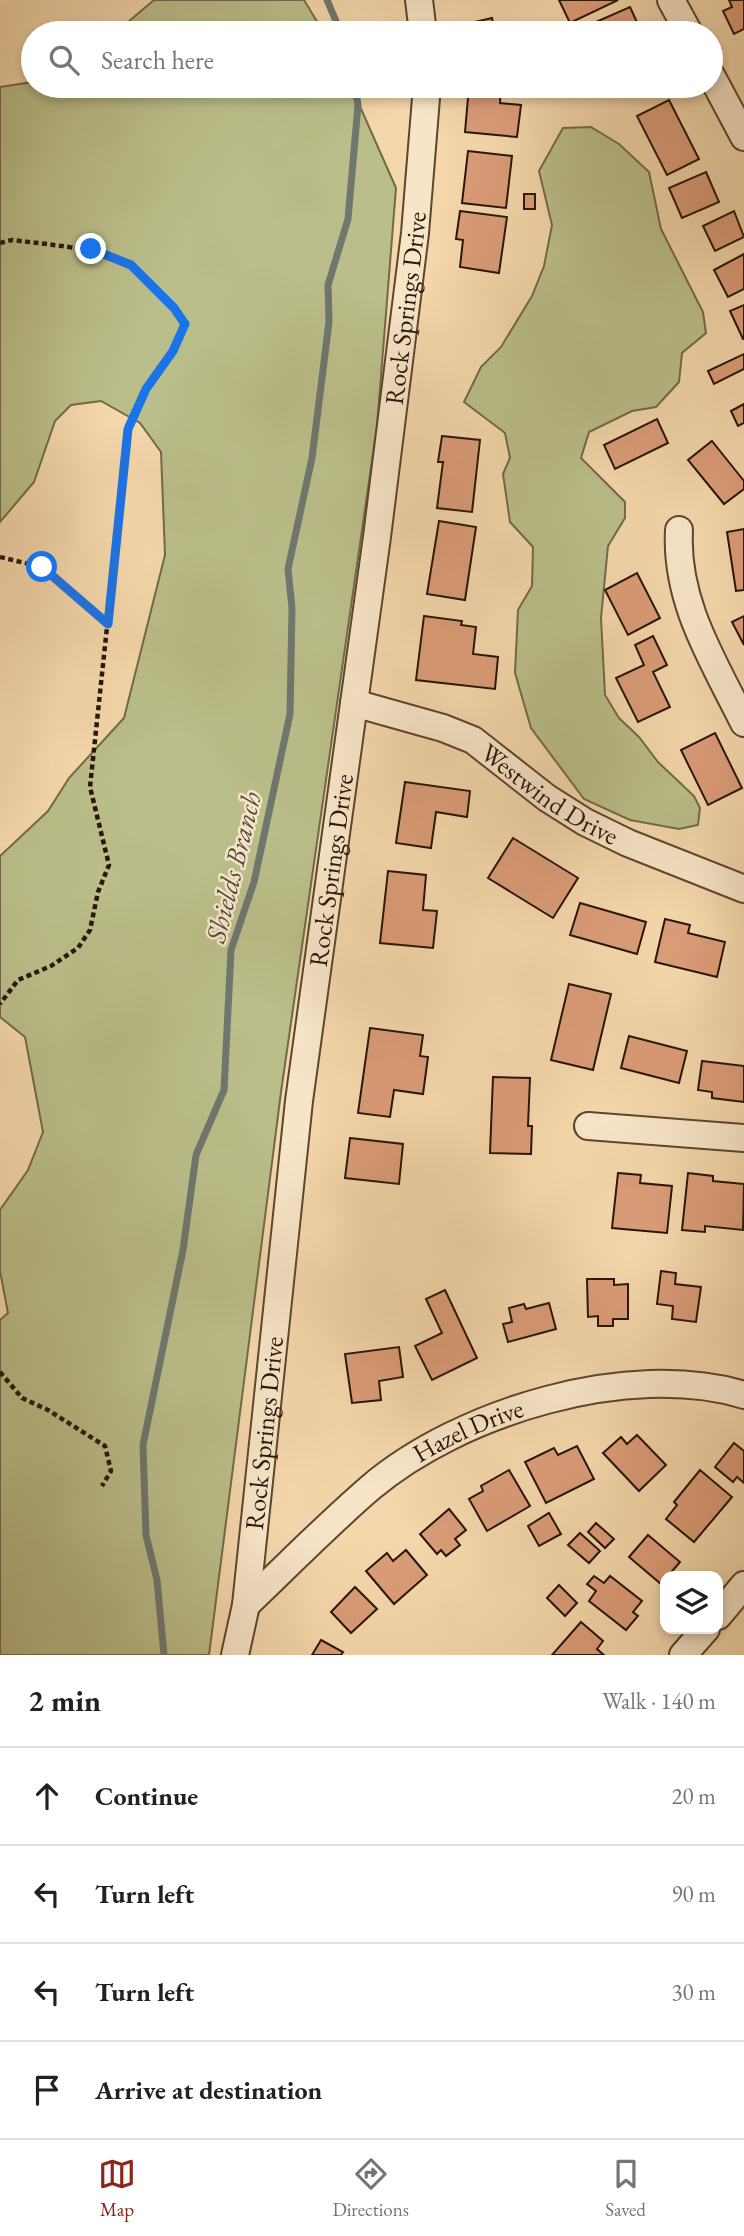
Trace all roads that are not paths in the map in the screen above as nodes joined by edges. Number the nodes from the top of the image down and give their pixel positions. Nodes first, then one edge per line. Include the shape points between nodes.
1 (419, 0) edge
2 (671, 0) edge
3 (422, 21) edge
4 (682, 21) edge
5 (426, 98) edge
6 (723, 98) edge
7 (744, 137) edge
8 (679, 530) dead end
9 (354, 703) junction
10 (744, 723) edge
11 (744, 888) edge
12 (588, 1126) dead end
13 (744, 1138) edge
14 (744, 1395) edge
15 (744, 1586) edge
16 (246, 1605) junction
17 (723, 1610) edge
18 (235, 1655) edge

1 - 3 street
2 - 4 street
5 - 9 street, Rock Springs Drive via 415,233
6 - 7 street
8 - 10 street via 677,556 684,593
9 - 11 street, Westwind Drive via 443,727 473,740 585,822
9 - 16 street, Rock Springs Drive via 299,1101
12 - 13 street
14 - 16 street, Hazel Drive via 682,1383 600,1387 542,1400 485,1421 427,1450 372,1486
15 - 17 street
16 - 18 street, Rock Springs Drive

